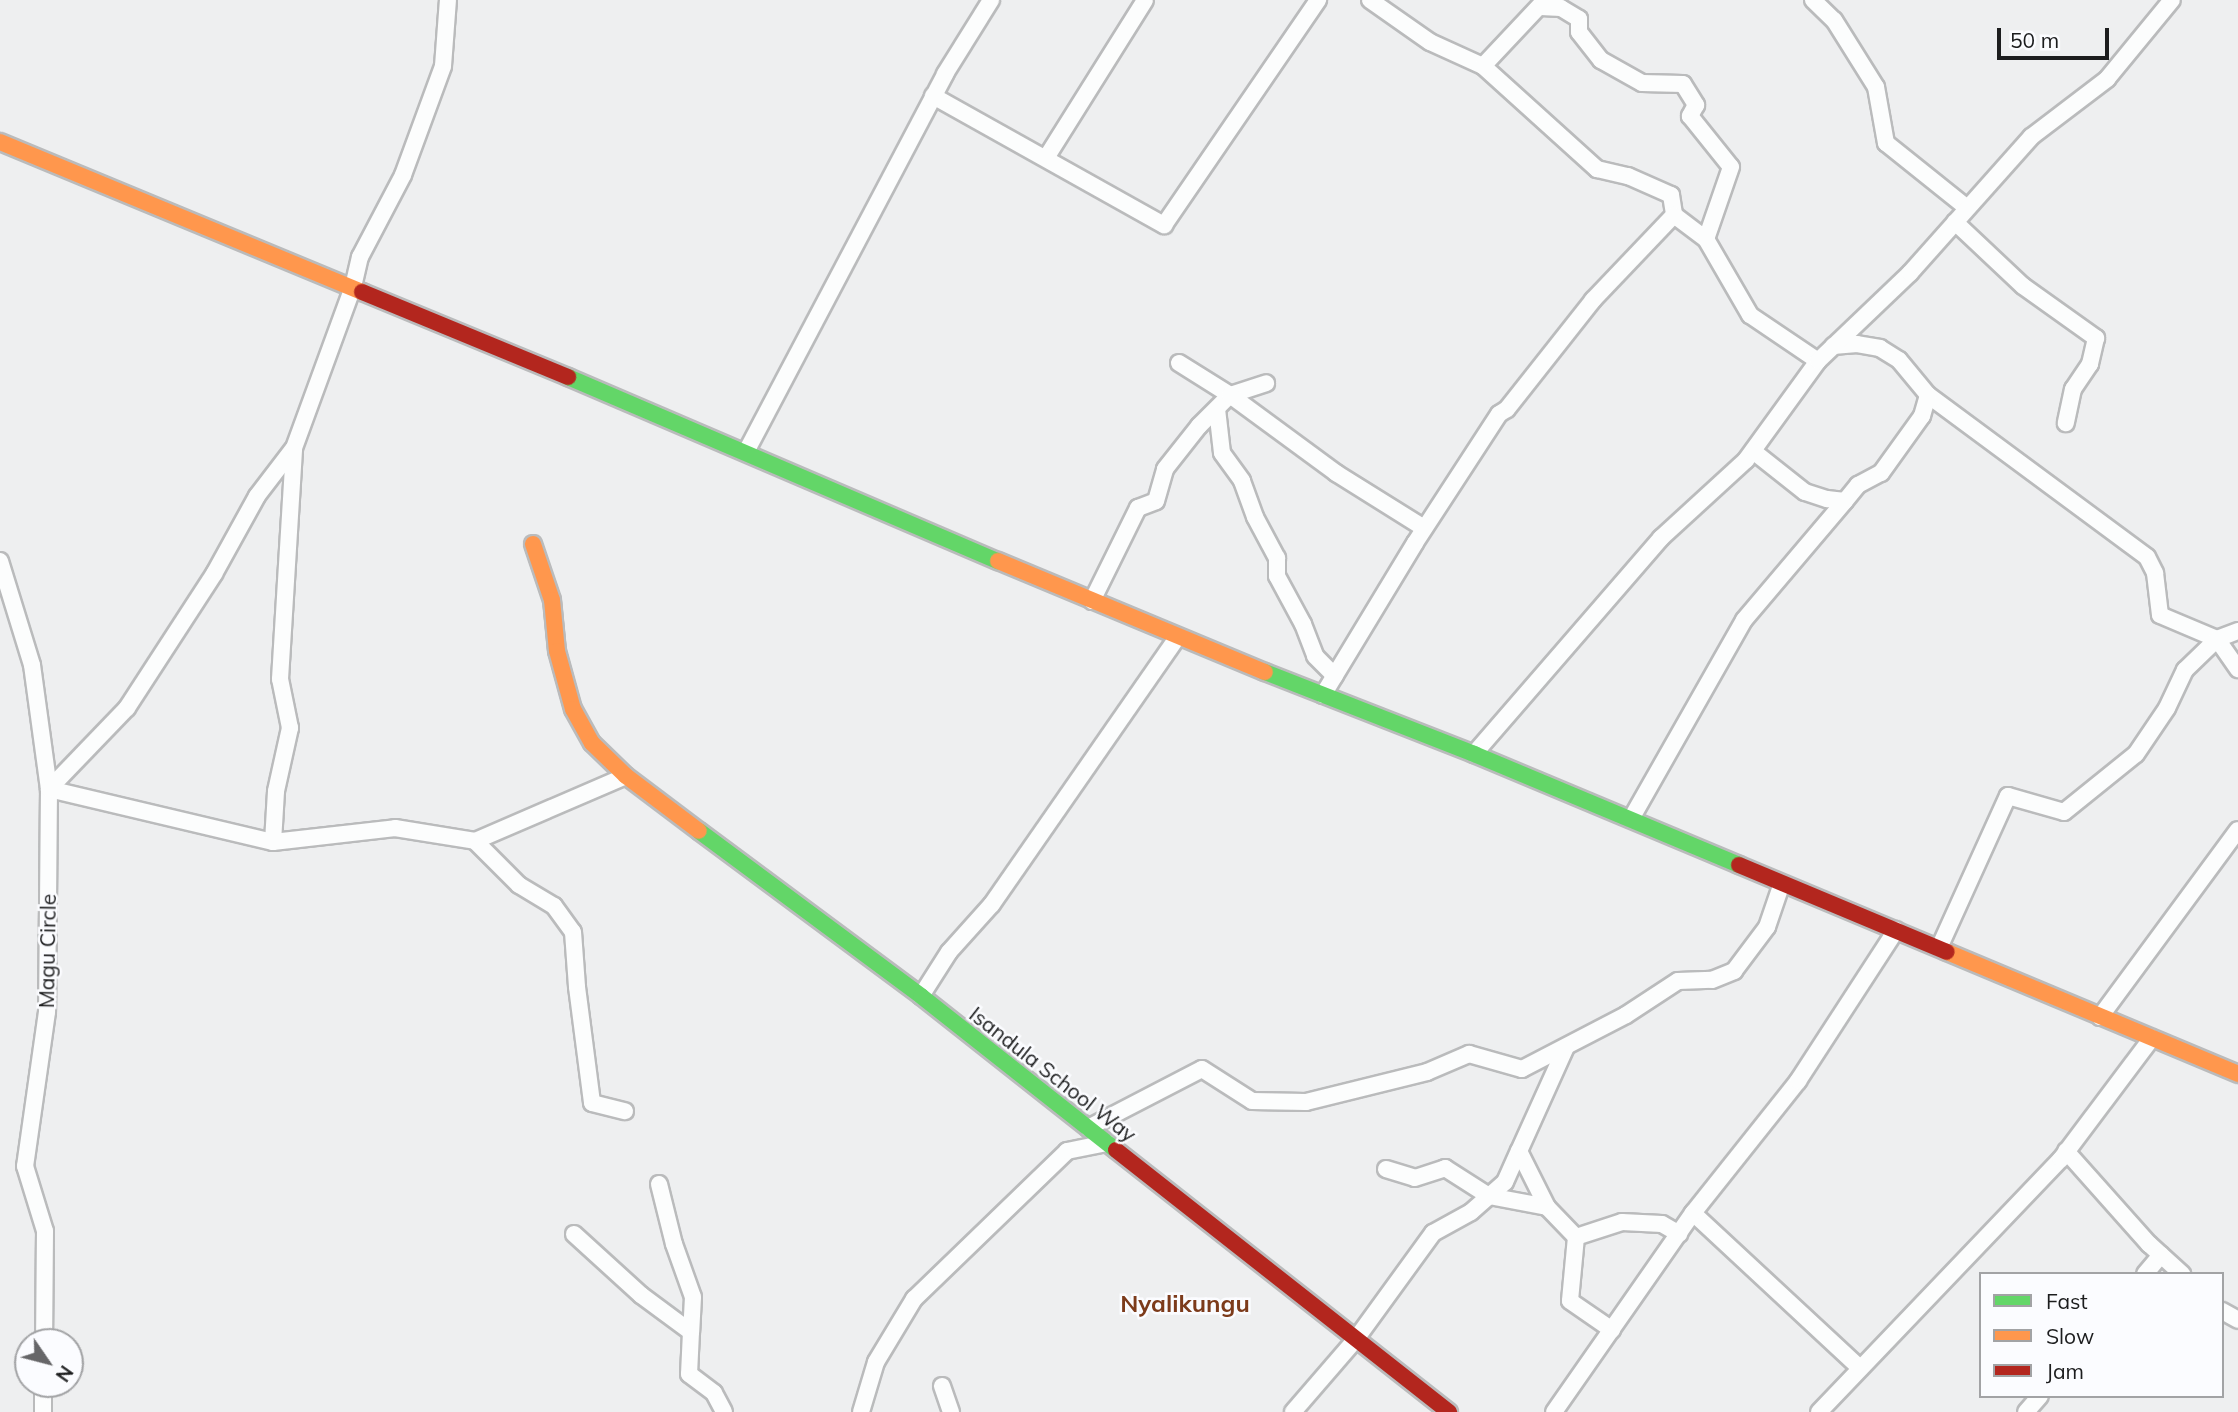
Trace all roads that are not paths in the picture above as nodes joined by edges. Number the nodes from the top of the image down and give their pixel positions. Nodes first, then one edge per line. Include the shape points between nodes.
1 (448, 0) edge
2 (990, 0) edge
3 (1144, 0) edge
4 (1318, 0) edge
5 (1370, 0) edge
6 (1813, 0) edge
7 (2172, 0) edge
8 (1543, 4) edge
9 (1483, 66) junction
10 (933, 96) junction
11 (0, 142) edge
12 (1046, 158) junction
13 (1967, 208) junction
14 (1674, 215) junction
15 (1955, 222) junction
16 (1706, 239) junction
17 (353, 287) junction
18 (1833, 346) junction
19 (1818, 361) junction
20 (1179, 363) dead end
21 (1266, 383) dead end
22 (1230, 395) junction
23 (1928, 395) junction
24 (1217, 409) junction
25 (2066, 423) dead end
26 (294, 449) junction
27 (1753, 451) junction
28 (746, 452) junction
29 (1845, 501) junction
30 (1424, 528) junction
31 (533, 544) dead end
32 (0, 561) edge
33 (1092, 601) junction
34 (2238, 631) edge
35 (1177, 638) junction
36 (2217, 639) junction
37 (2238, 669) edge
38 (1335, 676) junction
39 (1323, 695) junction
40 (1474, 754) junction
41 (626, 776) junction
42 (49, 789) junction
43 (1630, 819) junction
44 (2238, 830) edge
45 (475, 841) junction
46 (273, 842) junction
47 (1782, 883) junction
48 (1896, 930) junction
49 (1938, 948) junction
50 (921, 996) junction
51 (2100, 1017) junction
52 (2152, 1038) junction
53 (1566, 1047) junction
54 (2238, 1074) edge
55 (625, 1111) dead end
56 (1088, 1128) junction
57 (1107, 1143) junction
58 (1519, 1151) junction
59 (2066, 1151) junction
60 (1386, 1169) dead end
61 (659, 1184) dead end
62 (1489, 1196) junction
63 (1547, 1207) junction
64 (1693, 1213) junction
65 (574, 1234) dead end
66 (1679, 1234) junction
67 (1576, 1237) junction
68 (2161, 1255) junction
69 (2147, 1272) edge
70 (2180, 1272) edge
71 (44, 1328) edge
72 (1612, 1330) junction
73 (691, 1332) junction
74 (1356, 1339) junction
75 (1860, 1368) junction
76 (942, 1386) dead end
77 (2038, 1398) edge
78 (724, 1412) edge
79 (861, 1412) edge
80 (951, 1412) edge
81 (1293, 1412) edge
82 (1449, 1412) edge
83 (1554, 1412) edge
84 (1819, 1412) edge
85 (2026, 1412) edge

1 - 17 street via 443,66 403,176 360,257
2 - 10 street
3 - 12 street
4 - 12 street via 1164,225
5 - 9 street via 1430,42
6 - 13 street via 1834,20 1876,87 1886,143
7 - 13 street via 2107,79 2031,137
8 - 9 street
8 - 16 street via 1579,19 1579,32 1601,60 1642,83 1683,84 1696,105 1690,116 1731,167
9 - 14 street via 1597,169 1628,176 1671,195
10 - 12 street
10 - 28 street
11 - 17 main road
13 - 15 street
14 - 16 street
14 - 30 street via 1593,300 1499,414
15 - 18 street via 1910,273
15 - 25 street via 2023,286 2096,338 2090,364 2073,388
16 - 19 street via 1750,315
17 - 26 street
17 - 28 main road
18 - 19 street
18 - 23 street via 1880,348 1899,360
19 - 27 street
20 - 22 street
21 - 22 street
22 - 24 street
22 - 30 street via 1336,473
23 - 29 street via 1922,416 1881,473 1858,485
23 - 36 street via 2147,557 2155,573 2160,615
24 - 33 street via 1166,469 1156,501 1138,508
24 - 38 street via 1222,453 1241,481 1277,558 1277,576 1315,656
26 - 42 street via 257,496 214,574 127,708
26 - 46 street via 280,679 290,728 276,791
27 - 29 street via 1805,492
27 - 40 street via 1661,538
28 - 33 main road
29 - 43 street via 1744,620
30 - 38 street
31 - 41 main road, Isandula School Way via 552,600 557,651 573,709 593,743
32 - 42 street, Magu Circle via 32,665
33 - 35 main road
34 - 36 street
35 - 39 main road
35 - 50 street via 992,904 949,952
36 - 37 street
36 - 49 street via 2185,670 2167,708 2136,754 2064,812 2008,796
38 - 39 street
39 - 40 main road
40 - 43 main road
41 - 45 street
41 - 50 main road, Isandula School Way
42 - 46 street
42 - 71 street, Magu Circle via 47,1012 25,1166 45,1231
43 - 47 main road
44 - 51 street
45 - 46 street via 395,828
45 - 55 street via 519,885 554,906 573,932 592,1103
47 - 48 main road
47 - 53 street via 1766,927 1734,971 1712,980 1678,981
48 - 49 main road
48 - 64 street via 1798,1081
49 - 51 main road
50 - 56 main road, Isandula School Way
51 - 52 main road
52 - 54 main road
52 - 59 street
53 - 56 street via 1522,1069 1469,1054 1427,1072 1306,1102 1252,1101 1202,1069
53 - 58 street
56 - 57 main road, Isandula School Way
57 - 74 main road, Isandula School Way
57 - 79 street via 1067,1151 914,1299 876,1362
58 - 62 street via 1506,1182
58 - 63 street
59 - 68 street
59 - 75 street
60 - 62 street via 1415,1178 1445,1168
61 - 73 street via 692,1297
62 - 63 street
62 - 74 street via 1433,1233
63 - 67 street
64 - 66 street
64 - 75 street
65 - 73 street via 640,1295
66 - 67 street via 1662,1224 1622,1222
66 - 72 street
67 - 72 street via 1570,1301
68 - 69 street
68 - 70 street
72 - 83 street
73 - 78 street via 689,1374 714,1393
74 - 81 street
74 - 82 main road, Isandula School Way
75 - 84 street
76 - 80 street
77 - 85 street

